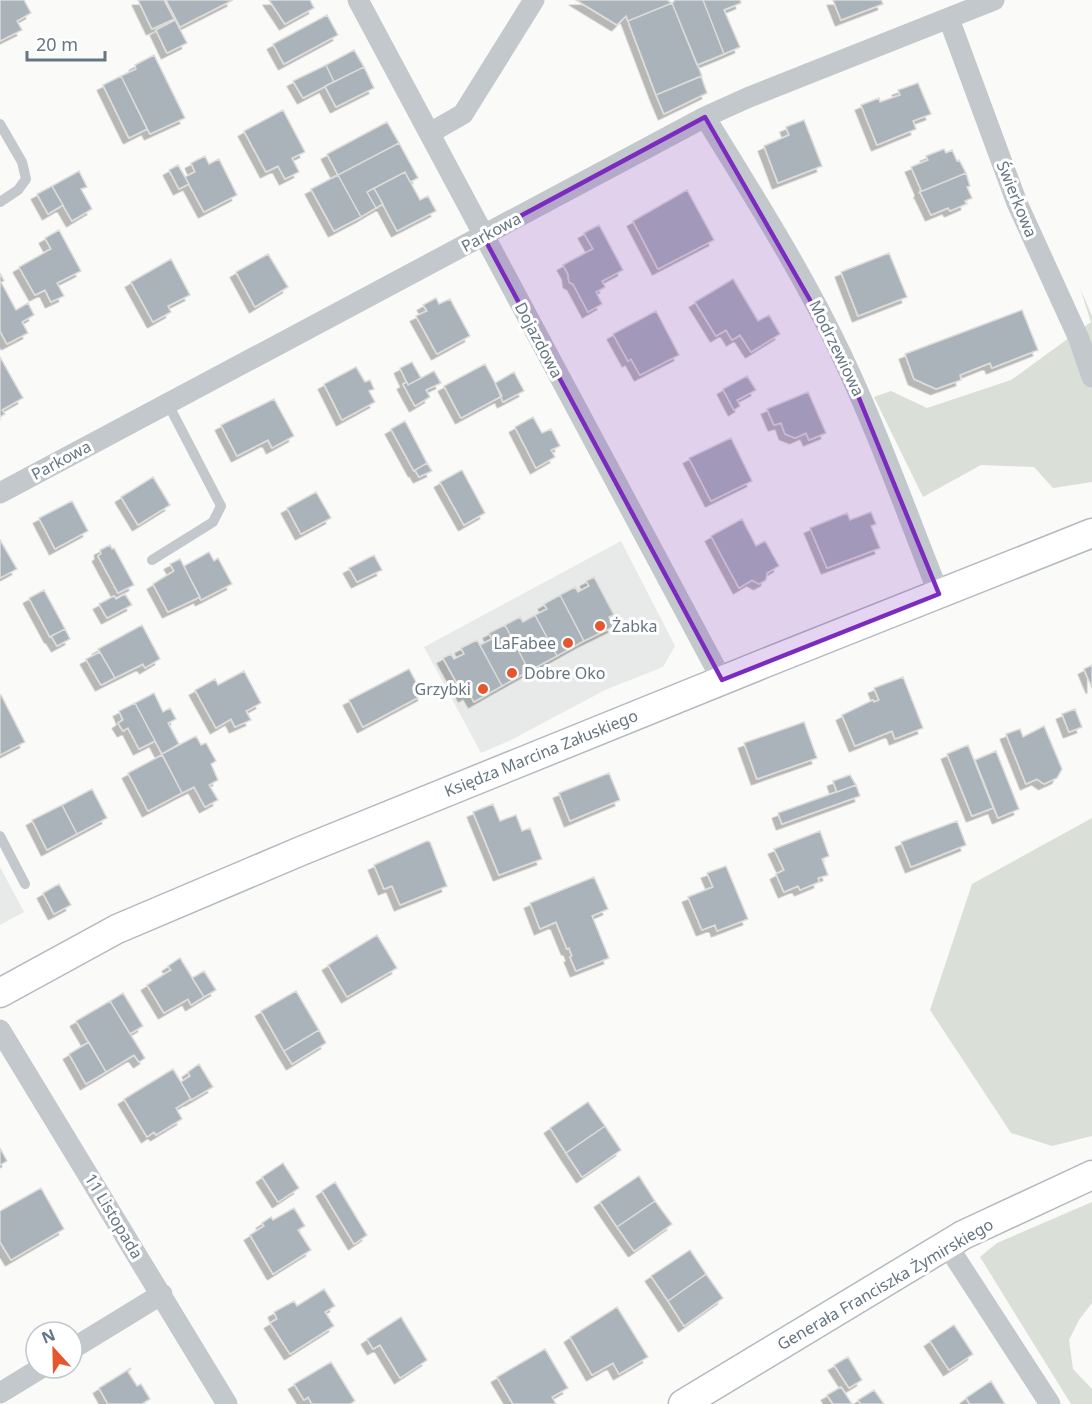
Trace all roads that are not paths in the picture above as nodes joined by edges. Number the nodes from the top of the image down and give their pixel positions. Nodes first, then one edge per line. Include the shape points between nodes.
1 (358, 0) edge
2 (534, 0) edge
3 (994, 0) edge
4 (950, 19) junction
5 (705, 117) junction
6 (0, 123) edge
7 (430, 133) junction
8 (0, 202) edge
9 (483, 236) junction
10 (1092, 377) edge
11 (168, 404) junction
12 (0, 493) edge
13 (1092, 533) edge
14 (152, 560) dead end
15 (939, 594) junction
16 (722, 680) junction
17 (0, 836) edge
18 (25, 884) dead end
19 (0, 993) edge
20 (0, 1030) edge
21 (1092, 1175) edge
22 (947, 1245) junction
23 (162, 1294) junction
24 (84, 1342) edge
25 (24, 1378) edge
26 (0, 1393) edge
27 (227, 1404) edge
28 (683, 1404) edge
29 (1050, 1404) edge

1 - 7 street, Dojazdowa
2 - 7 street via 463,114
3 - 4 street, Parkowa
4 - 5 street, Parkowa
4 - 10 street, Świerkowa via 1017,203 1079,339
5 - 9 street, Parkowa
5 - 15 street, Modrzewiowa via 811,295 841,354
6 - 8 lane via 22,162 26,179
7 - 9 street, Dojazdowa
9 - 11 street, Parkowa
9 - 16 street, Dojazdowa
11 - 12 street, Parkowa
11 - 14 lane via 221,506 213,522
13 - 15 street, Księdza Marcina Załuskiego
15 - 16 street, Księdza Marcina Załuskiego
16 - 19 street, Księdza Marcina Załuskiego via 117,929
17 - 18 lane
20 - 23 street, 11 Listopada
21 - 22 street, Generała Franciszka Żymirskiego
22 - 28 street, Generała Franciszka Żymirskiego
22 - 29 street
23 - 24 street
23 - 27 street, 11 Listopada
25 - 26 street

